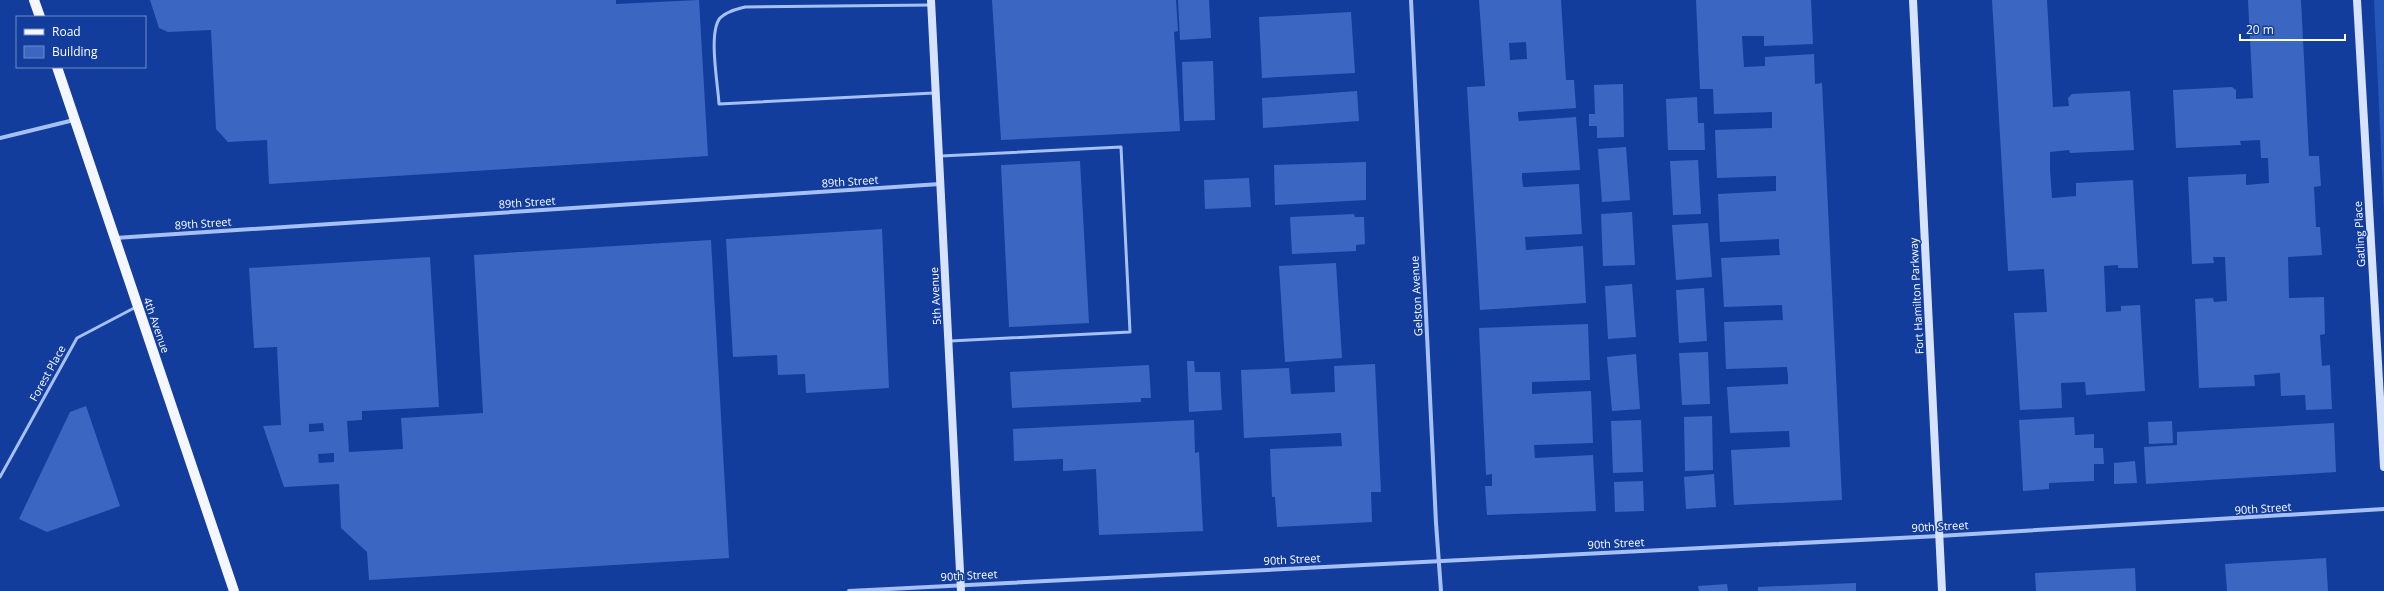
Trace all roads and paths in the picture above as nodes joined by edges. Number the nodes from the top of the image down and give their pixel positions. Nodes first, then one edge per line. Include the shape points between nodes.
1 (34, 0) edge
2 (1411, 0) edge
3 (1913, 0) edge
4 (2357, 0) edge
5 (931, 2) edge
6 (40, 16) edge
7 (57, 68) edge
8 (936, 93) junction
9 (74, 120) junction
10 (0, 138) edge
11 (939, 156) junction
12 (940, 184) junction
13 (114, 238) junction
14 (138, 306) junction
15 (948, 341) junction
16 (2384, 467) edge
17 (0, 477) edge
18 (2384, 509) edge
19 (1939, 536) junction
20 (1440, 560) junction
21 (961, 588) edge
22 (234, 591) edge
23 (849, 591) edge
24 (1441, 591) edge
25 (1942, 591) edge

1 - 6 main road
2 - 20 street, Gelston Avenue via 1436,523
3 - 19 main road, Fort Hamilton Parkway
4 - 16 main road, Gatling Place
5 - 8 main road, 5th Avenue
5 - 8 lane via 745,7 731,10 720,18 714,32 719,104
7 - 9 main road, 4th Avenue
8 - 11 main road, 5th Avenue
9 - 10 street
9 - 13 main road, 4th Avenue
11 - 12 main road, 5th Avenue
11 - 15 lane via 1121,147 1130,332
12 - 13 street, 89th Street
12 - 15 main road, 5th Avenue
13 - 14 main road, 4th Avenue
14 - 17 lane, Forest Place via 77,338
14 - 22 main road, 4th Avenue
15 - 21 main road, 5th Avenue
18 - 19 street, 90th Street
19 - 20 street, 90th Street
19 - 25 main road, Fort Hamilton Parkway
20 - 21 street, 90th Street
20 - 24 street, Gelston Avenue
21 - 23 street, 90th Street

